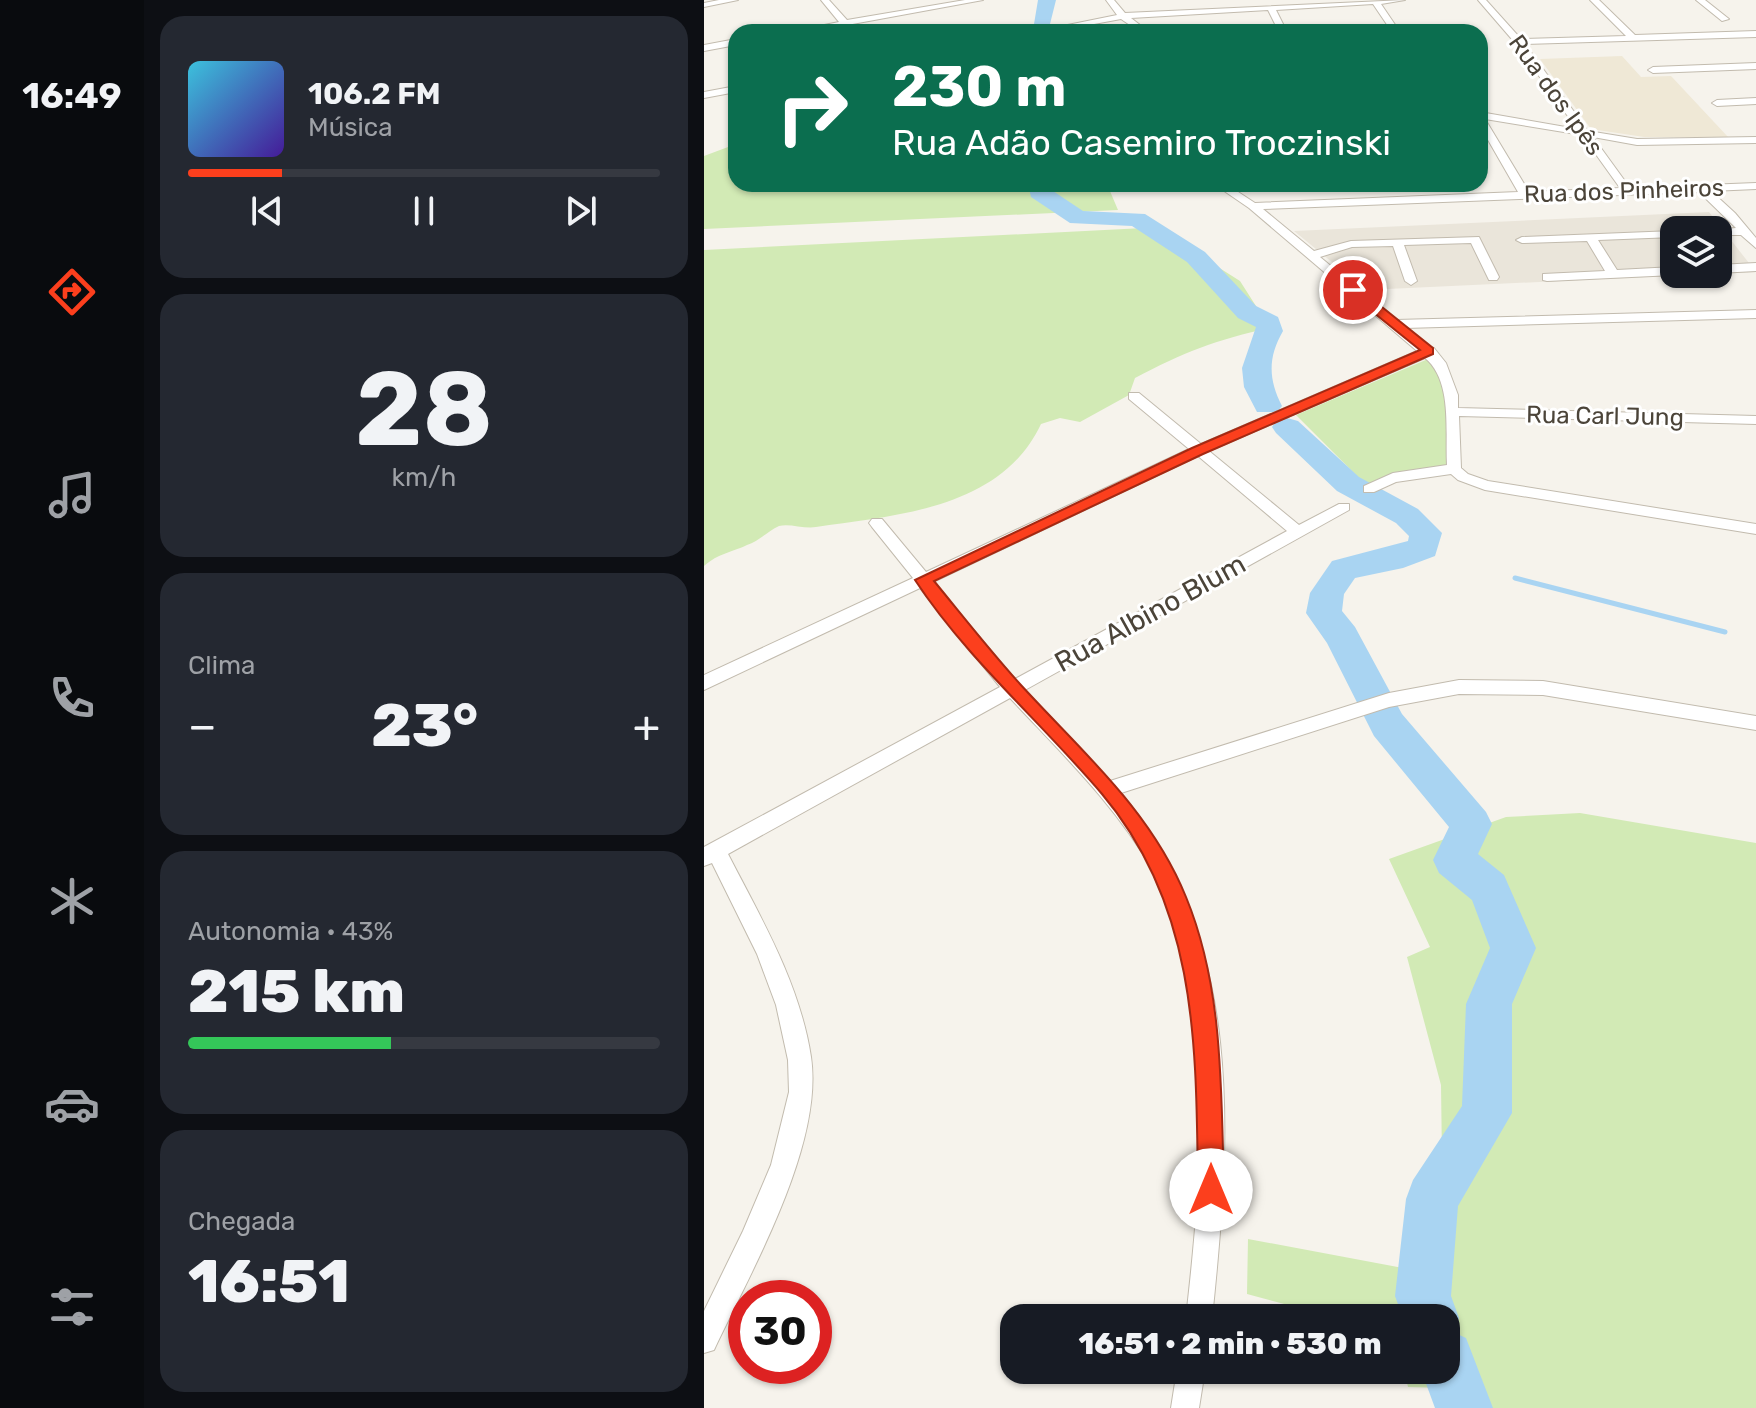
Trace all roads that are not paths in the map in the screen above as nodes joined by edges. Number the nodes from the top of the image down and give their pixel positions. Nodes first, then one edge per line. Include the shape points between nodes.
1 (734, 0) edge
2 (825, 0) edge
3 (979, 0) edge
4 (1110, 0) edge
5 (1401, 0) edge
6 (1482, 0) edge
7 (1594, 0) edge
8 (1700, 0) edge
9 (1375, 1) edge
10 (704, 5) edge
11 (1271, 7) junction
12 (1123, 16) junction
13 (1725, 19) dead end
14 (845, 23) junction
15 (839, 24) edge
16 (1080, 24) edge
17 (1134, 24) edge
18 (1279, 24) edge
19 (1391, 24) edge
20 (1756, 34) edge
21 (1633, 38) junction
22 (1519, 42) junction
23 (728, 44) edge
24 (704, 48) edge
25 (1756, 66) edge
26 (1653, 70) dead end
27 (728, 90) edge
28 (704, 95) edge
29 (1756, 101) edge
30 (1717, 103) dead end
31 (1488, 117) edge
32 (1488, 130) edge
33 (1585, 134) junction
34 (1756, 140) edge
35 (1756, 186) edge
36 (1701, 188) junction
37 (1627, 191) junction
38 (1231, 192) edge
39 (1421, 192) edge
40 (1525, 195) junction
41 (1424, 199) junction
42 (1253, 206) junction
43 (1732, 231) edge
44 (1744, 231) junction
45 (1660, 234) edge
46 (1590, 237) junction
47 (1522, 240) dead end
48 (1397, 242) junction
49 (1756, 245) edge
50 (1310, 256) junction
51 (1756, 267) edge
52 (1732, 268) edge
53 (1660, 272) edge
54 (1613, 274) junction
55 (1493, 277) dead end
56 (1547, 277) dead end
57 (1411, 281) dead end
58 (1756, 314) edge
59 (1395, 324) junction
60 (1429, 351) junction
61 (1134, 396) dead end
62 (1453, 412) junction
63 (1756, 420) edge
64 (1197, 451) junction
65 (1454, 469) junction
66 (1369, 489) dead end
67 (1344, 507) dead end
68 (877, 523) dead end
69 (1756, 529) edge
70 (1298, 532) junction
71 (923, 580) junction
72 (704, 683) edge
73 (1013, 688) junction
74 (1756, 723) edge
75 (1109, 789) junction
76 (710, 854) edge
77 (1200, 1304) edge
78 (704, 1340) edge
79 (1189, 1384) edge
80 (1185, 1408) edge

1 - 10 street
2 - 14 street
3 - 14 street
4 - 12 street
5 - 9 street
6 - 22 street, Rua dos Ipês
7 - 21 street
8 - 13 street
9 - 11 street
9 - 19 street
11 - 12 street
11 - 18 street
12 - 16 street
12 - 17 street
14 - 15 street
20 - 21 street
21 - 22 street
22 - 33 street, Rua dos Ipês
23 - 24 street
25 - 26 street
27 - 28 street
29 - 30 street
31 - 33 street
32 - 40 street
33 - 34 street via 1655,144
33 - 37 street, Rua dos Ipês
35 - 36 street, Rua dos Pinheiros
36 - 37 street, Rua dos Pinheiros
36 - 44 street
37 - 40 street, Rua dos Pinheiros
38 - 42 street
39 - 41 street
40 - 41 street, Rua dos Pinheiros
41 - 42 street, Rua dos Pinheiros via 1321,199
42 - 50 street
43 - 44 street
44 - 49 street
45 - 46 street
46 - 47 street
46 - 54 street
48 - 50 street via 1351,244
48 - 55 street via 1475,239
48 - 57 street
50 - 59 street
51 - 52 street
53 - 54 street
54 - 56 street
58 - 59 street
59 - 60 street
60 - 62 street via 1446,377
60 - 64 street
61 - 64 street
62 - 63 street, Rua Carl Jung
62 - 65 street
64 - 70 street
64 - 71 street
65 - 66 street via 1393,478
65 - 69 street via 1485,485
67 - 70 street, Rua Albino Blum
68 - 71 street
70 - 73 street, Rua Albino Blum
71 - 72 street
71 - 73 street
73 - 75 street
73 - 76 street, Rua Albino Blum
74 - 75 street via 1543,688 1459,687 1389,700
75 - 77 street via 1134,821 1177,899 1199,985 1208,1050 1211,1190
76 - 78 street via 772,962 801,1062 800,1109 787,1153
79 - 80 street

